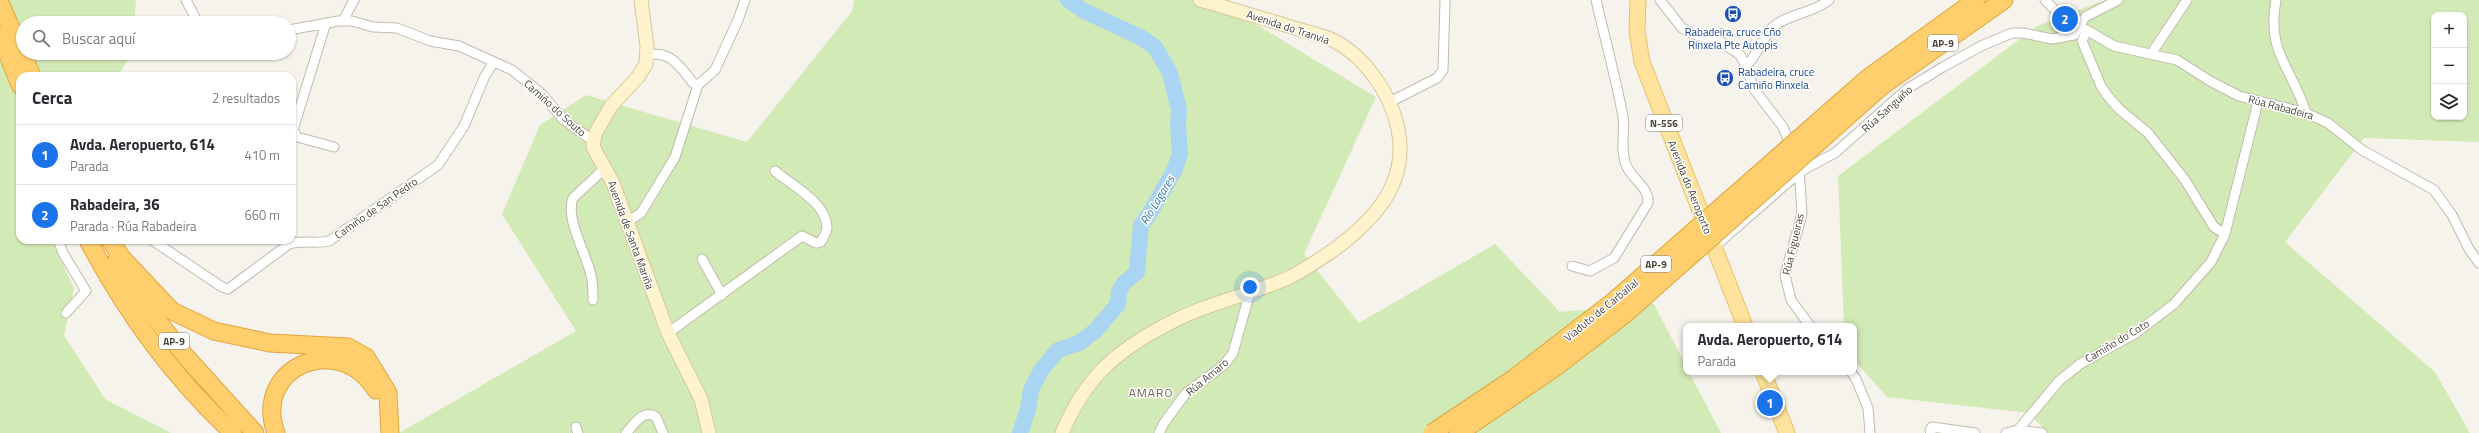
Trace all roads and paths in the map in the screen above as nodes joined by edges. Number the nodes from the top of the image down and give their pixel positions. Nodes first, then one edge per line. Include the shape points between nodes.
1 (186, 0) edge
2 (354, 0) edge
3 (640, 0) edge
4 (745, 0) edge
5 (1200, 0) edge
6 (1445, 0) edge
7 (1596, 0) edge
8 (1638, 0) edge
9 (1660, 0) edge
10 (1829, 0) edge
11 (1976, 0) edge
12 (2004, 0) edge
13 (2045, 0) edge
14 (2118, 0) edge
15 (2187, 0) edge
16 (2276, 0) edge
17 (0, 2) edge
18 (194, 16) edge
19 (343, 21) junction
20 (326, 23) junction
21 (2083, 27) junction
22 (296, 29) edge
23 (0, 35) edge
24 (16, 39) edge
25 (2151, 54) junction
26 (648, 55) junction
27 (25, 60) edge
28 (493, 63) junction
29 (1746, 66) junction
30 (30, 72) edge
31 (16, 75) edge
32 (1875, 82) junction
33 (698, 85) junction
34 (1390, 102) junction
35 (2258, 102) junction
36 (2306, 113) junction
37 (296, 117) edge
38 (296, 136) edge
39 (593, 141) junction
40 (334, 147) dead end
41 (605, 168) junction
42 (775, 171) dead end
43 (1800, 171) junction
44 (627, 222) junction
45 (2225, 234) junction
46 (296, 242) edge
47 (59, 244) edge
48 (90, 244) edge
49 (108, 244) edge
50 (113, 244) edge
51 (158, 244) edge
52 (289, 244) edge
53 (1714, 247) junction
54 (702, 259) dead end
55 (2479, 263) edge
56 (1572, 266) dead end
57 (1250, 292) junction
58 (722, 295) junction
59 (592, 300) dead end
60 (66, 314) dead end
61 (1744, 323) edge
62 (1808, 323) edge
63 (668, 333) junction
64 (1764, 375) edge
65 (1853, 375) edge
66 (197, 398) junction
67 (2018, 430) junction
68 (221, 433) edge
69 (234, 433) edge
70 (255, 433) edge
71 (276, 433) edge
72 (381, 433) edge
73 (390, 433) edge
74 (626, 433) edge
75 (663, 433) edge
76 (709, 433) edge
77 (1062, 433) edge
78 (1159, 433) edge
79 (1432, 433) edge
80 (1459, 433) edge
81 (1787, 433) edge
82 (1870, 433) edge
83 (1931, 433) edge
84 (1975, 433) edge
85 (2006, 433) edge
86 (2042, 433) edge

1 - 18 street
2 - 19 street
3 - 26 main road
4 - 33 street via 715,70
5 - 34 main road, Avenida do Tranvia via 1329,38 1350,52 1366,68
6 - 34 street via 1443,70 1437,78
7 - 56 street via 1622,110 1626,164 1629,172 1645,189 1648,203 1614,258 1590,271
8 - 53 main road, Avenida do Aeroporto / N-556 via 1637,31 1642,62
9 - 29 street, Rúa Figueiras via 1682,28 1723,43 1740,55
10 - 29 street via 1813,10 1788,17 1772,28 1754,58
11 - 32 highway, AP-9
12 - 32 highway, AP-9
13 - 21 street, Rúa Rabadeira via 2059,14
14 - 21 street, Rúa Sanguiño via 2084,17
15 - 25 street
16 - 36 street via 2273,33 2276,48
17 - 24 highway
19 - 20 street, Camiño do Souto
19 - 28 street, Camiño do Souto via 373,27 397,28 430,41 459,46
20 - 22 street, Camiño do Souto
20 - 37 street
21 - 25 street, Rúa Rabadeira via 2114,46
21 - 43 street, Rúa Sanguiño via 2074,35 2063,38 2012,33 1981,46 1907,89 1835,153
21 - 45 street via 2082,41 2101,86 2119,109 2148,133 2185,180 2214,227
23 - 31 highway
25 - 35 street, Rúa Rabadeira via 2183,63 2225,89
26 - 33 street via 657,53 669,57 693,83
26 - 39 main road via 638,77 612,106
27 - 30 highway
28 - 39 street, Camiño do Souto via 512,70 524,79 563,119
28 - 46 street, Camiño de San Pedro via 464,126 438,165 329,240 320,243
29 - 43 street, Rúa Figueiras via 1754,89 1784,127
32 - 79 highway, Viaduto de Carballal / AP-9, bridge via 1614,301 1513,379
32 - 80 highway, Viaduto de Carballal / AP-9, bridge via 1624,315 1553,369
33 - 44 street via 675,157 641,213
34 - 57 main road, Avenida do Tranvia via 1399,135 1399,157 1392,187 1380,209 1350,238 1301,271
35 - 36 street, Rúa Rabadeira
35 - 45 street, Camiño do Coto
36 - 55 street, Rúa Rabadeira via 2328,123 2373,156 2434,190 2452,215
38 - 40 street
39 - 41 main road, Avenida de Santa Mariña via 593,147
41 - 44 main road, Avenida de Santa Mariña
41 - 59 street via 573,198 570,204 591,273
42 - 58 street via 803,190 824,216 827,228 821,242 816,243 802,236
43 - 53 street, Rúa Sanguiño
43 - 62 street, Rúa Figueiras via 1802,214 1785,275 1791,300
44 - 63 main road, Avenida de Santa Mariña
45 - 67 street, Camiño do Coto via 2211,262 2174,304 2136,333 2080,364 2059,381
47 - 60 street via 62,253 86,291
48 - 66 highway, AP-9 via 152,343
49 - 70 highway, AP-9 via 128,283 187,358
50 - 73 highway via 122,258 172,311 214,331 270,343 348,347 366,357 388,392
51 - 52 street, Camiño de San Pedro via 222,288 228,289
53 - 61 main road, Avenida do Aeroporto / N-556
54 - 58 street
57 - 77 main road, Avenida do Tranvia via 1188,313 1143,338 1108,364 1082,392
57 - 78 street, Rúa Amaro via 1233,353 1224,365 1186,393 1164,422
58 - 63 street
63 - 76 main road, Avenida de Santa Mariña via 695,385
64 - 81 main road
65 - 82 street via 1868,408
66 - 68 highway via 206,416
66 - 69 highway, AP-9
67 - 85 street
67 - 86 street
71 - 72 highway via 270,411 280,385 298,366 326,359 347,363 370,381 379,400
74 - 75 street via 646,414 656,417
83 - 84 street via 1932,427

